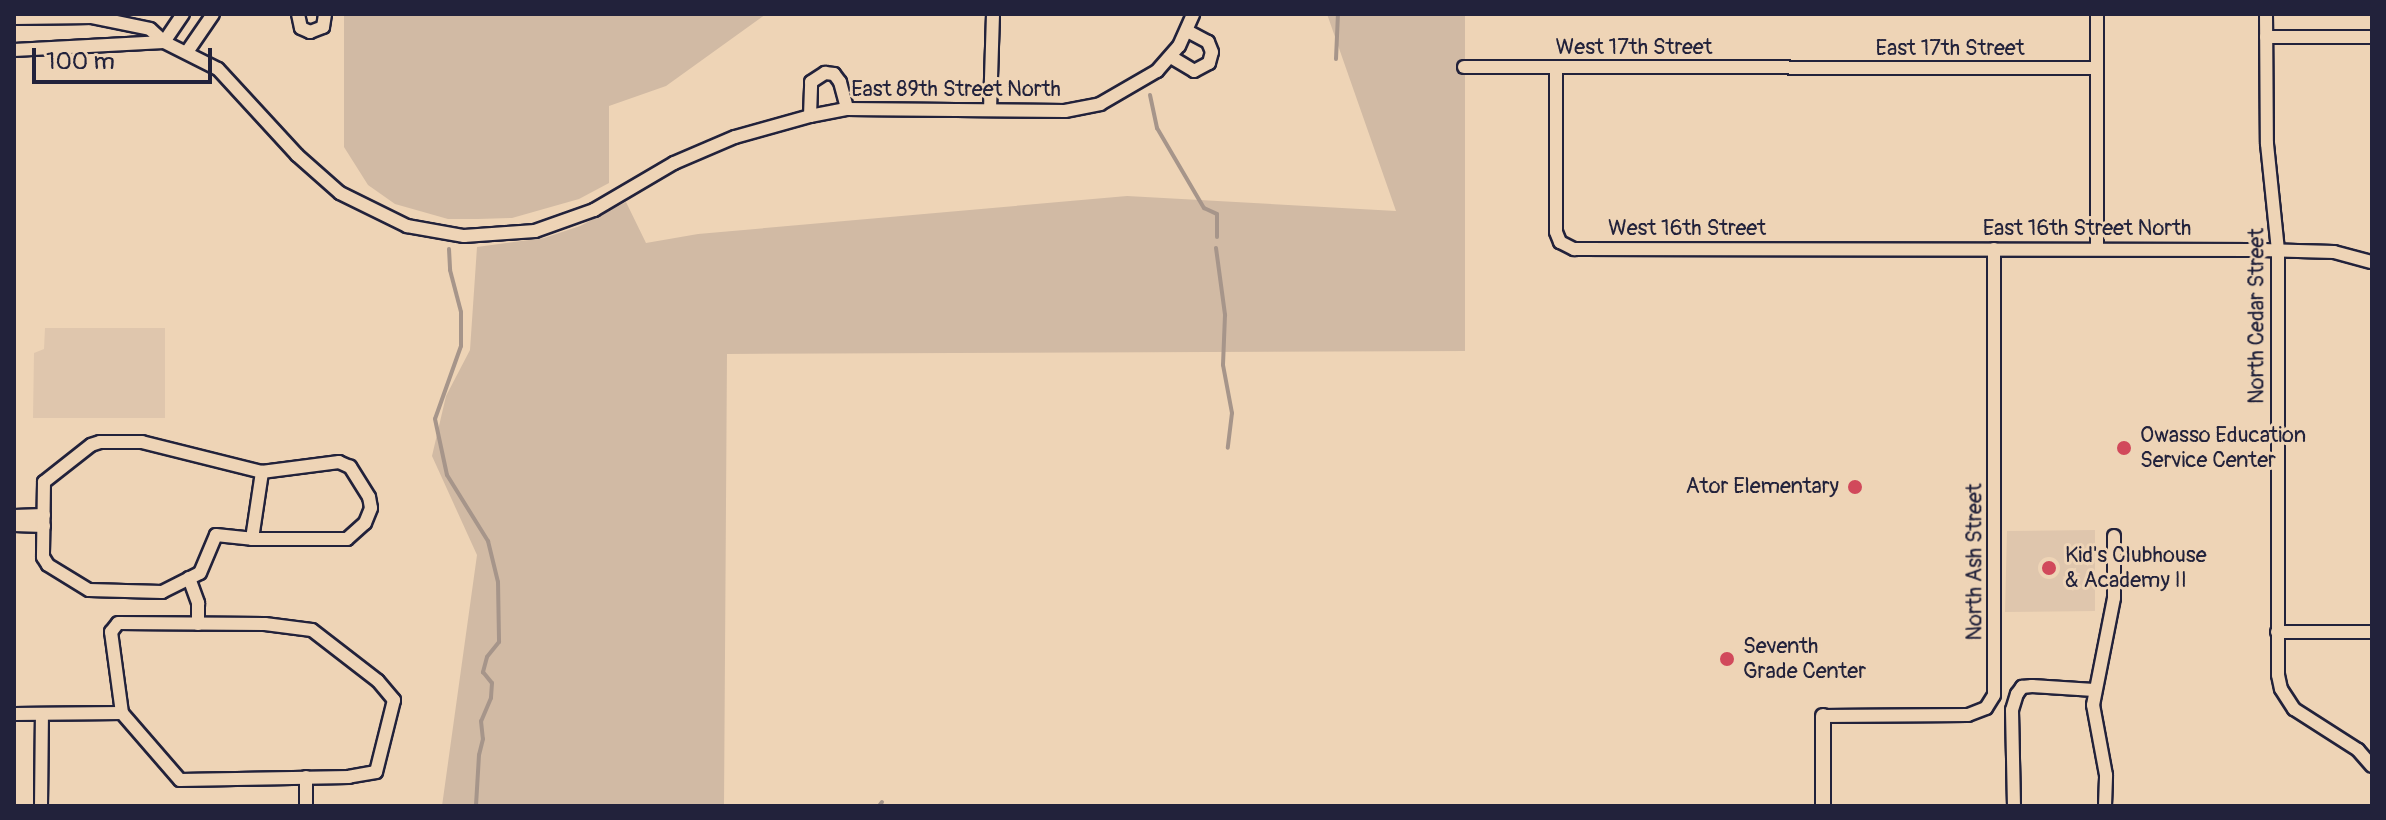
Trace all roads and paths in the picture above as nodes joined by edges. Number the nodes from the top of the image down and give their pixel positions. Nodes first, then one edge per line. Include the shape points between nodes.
1 (183, 14) edge
2 (213, 14) edge
3 (298, 14) edge
4 (325, 14) edge
5 (993, 14) edge
6 (1193, 14) edge
7 (2097, 14) edge
8 (2266, 14) edge
9 (14, 18) edge
10 (1187, 31) junction
11 (2266, 37) junction
12 (2372, 37) edge
13 (164, 42) junction
14 (14, 50) edge
15 (187, 52) junction
16 (1171, 57) junction
17 (1464, 67) dead end
18 (1556, 67) junction
19 (2097, 68) junction
20 (1804, 69) joint
21 (847, 109) junction
22 (990, 110) junction
23 (810, 116) junction
24 (1800, 249) joint
25 (1994, 249) junction
26 (2097, 249) junction
27 (2278, 250) junction
28 (2372, 262) edge
29 (262, 472) junction
30 (14, 516) edge
31 (44, 520) junction
32 (14, 525) edge
33 (2114, 536) dead end
34 (252, 539) junction
35 (189, 578) junction
36 (198, 624) junction
37 (2277, 632) junction
38 (2372, 632) edge
39 (2094, 690) junction
40 (122, 713) junction
41 (14, 714) edge
42 (42, 715) junction
43 (1823, 716) joint
44 (2372, 766) edge
45 (306, 777) junction
46 (41, 806) edge
47 (306, 806) edge
48 (1823, 806) edge
49 (2014, 806) edge
50 (2105, 806) edge

1 - 13 street
2 - 15 street
3 - 4 street via 301,28 310,32 323,27
5 - 22 street
6 - 10 street, East 89th Street North
7 - 19 street
8 - 11 street, North Cedar Street
9 - 13 street, East 89th Street North via 111,19 150,29
10 - 16 street, East 89th Street North
10 - 16 street via 1208,42 1209,63 1194,71
11 - 12 street
11 - 27 street, North Cedar Street via 2267,144
13 - 14 street, East 89th Street North
13 - 15 street, East 89th Street North
15 - 23 street, East 89th Street North via 218,69 297,155 340,193 407,226 464,236 535,231 594,210 674,163 723,142
16 - 22 street, East 89th Street North via 1100,104 1065,111
17 - 18 street, West 17th Street
18 - 20 street, West 17th Street
18 - 24 street, West 16th Street via 1560,242 1574,249
19 - 20 street, East 17th Street
19 - 26 street
21 - 22 street, East 89th Street North
21 - 23 street, East 89th Street North
21 - 23 street via 840,82 825,73 811,82
24 - 25 street, East 16th Street North
25 - 26 street, East 16th Street North
25 - 43 street, North Ash Street via 1994,695 1986,708 1968,715
26 - 27 street, East 16th Street North
27 - 28 street, East 16th Street North via 2334,252
27 - 37 street, North Cedar Street
29 - 31 street via 142,442 100,442 44,482
29 - 34 street
29 - 34 street via 339,462 350,467 371,508 365,523 347,539
30 - 31 street
31 - 32 street
31 - 35 street via 43,557 48,565 89,590 162,592
33 - 39 street via 2114,598
34 - 35 street via 216,535 207,563
35 - 36 street via 198,603
36 - 40 street via 118,623 111,632
36 - 45 street via 312,630 378,681 394,700 376,772
37 - 38 street
37 - 44 street, North Cedar Street via 2278,675 2287,700 2358,750
39 - 49 street via 2032,686 2017,694 2012,710
39 - 50 street
40 - 42 street
40 - 45 street via 180,780
41 - 42 street
42 - 46 street
43 - 48 street
45 - 47 street

